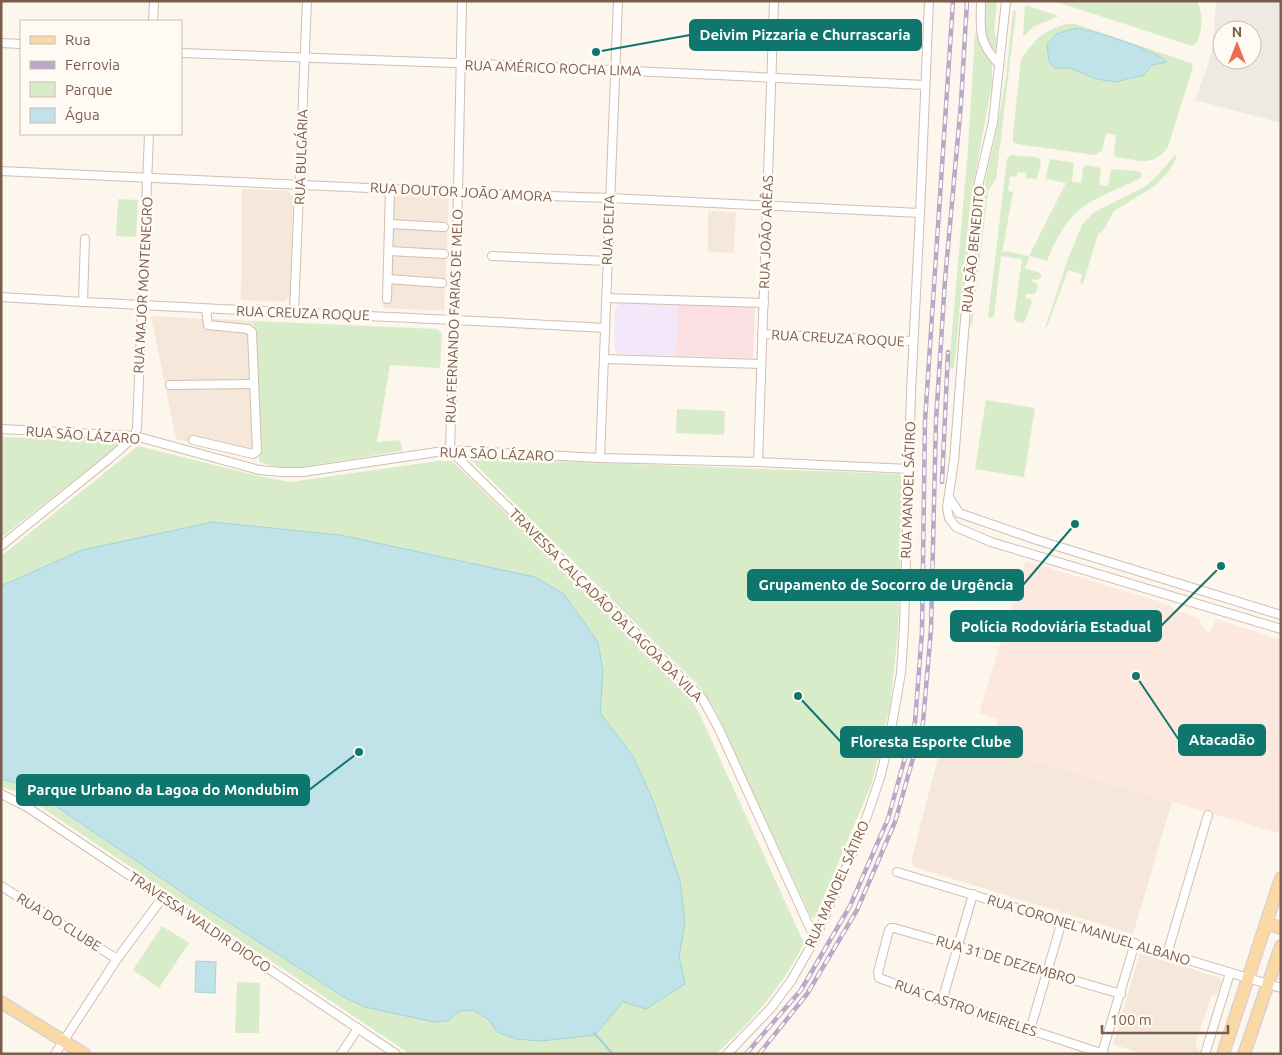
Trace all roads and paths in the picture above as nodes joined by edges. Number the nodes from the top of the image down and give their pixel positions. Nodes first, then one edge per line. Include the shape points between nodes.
1 (154, 1) edge
2 (307, 1) edge
3 (462, 1) edge
4 (618, 1) edge
5 (774, 1) edge
6 (929, 1) edge
7 (981, 1) edge
8 (1006, 1) edge
9 (153, 20) edge
10 (1, 43) edge
11 (20, 44) edge
12 (182, 53) edge
13 (305, 58) junction
14 (996, 61) dead end
15 (461, 64) junction
16 (614, 70) junction
17 (771, 79) junction
18 (925, 85) junction
19 (150, 135) edge
20 (1, 171) edge
21 (148, 178) junction
22 (300, 185) junction
23 (390, 189) junction
24 (458, 193) junction
25 (610, 198) junction
26 (767, 206) junction
27 (920, 213) junction
28 (390, 224) junction
29 (444, 227) dead end
30 (85, 239) dead end
31 (389, 251) junction
32 (444, 254) dead end
33 (492, 256) dead end
34 (607, 261) junction
35 (388, 279) junction
36 (442, 283) dead end
37 (1, 298) edge
38 (387, 298) dead end
39 (606, 298) junction
40 (83, 302) junction
41 (764, 303) junction
42 (142, 305) junction
43 (206, 309) junction
44 (294, 312) junction
45 (454, 319) junction
46 (605, 328) junction
47 (762, 334) junction
48 (913, 341) junction
49 (604, 359) junction
50 (762, 364) junction
51 (254, 384) junction
52 (170, 385) dead end
53 (1, 429) edge
54 (135, 436) junction
55 (192, 440) dead end
56 (450, 450) junction
57 (600, 458) junction
58 (758, 462) junction
59 (910, 469) junction
60 (950, 499) junction
61 (1036, 540) junction
62 (1, 546) edge
63 (1032, 554) junction
64 (1281, 615) edge
65 (1281, 629) edge
66 (1, 794) edge
67 (1208, 815) dead end
68 (897, 872) dead end
69 (1281, 878) edge
70 (1, 886) edge
71 (974, 894) junction
72 (163, 897) junction
73 (1277, 902) edge
74 (1062, 921) junction
75 (1266, 923) junction
76 (891, 928) joint
77 (1281, 928) edge
78 (815, 939) junction
79 (1135, 943) junction
80 (959, 946) junction
81 (1281, 946) edge
82 (1167, 954) junction
83 (117, 959) junction
84 (1048, 972) junction
85 (1230, 973) junction
86 (1247, 978) junction
87 (1267, 984) junction
88 (1281, 988) edge
89 (1121, 994) junction
90 (942, 1001) junction
91 (1, 1002) edge
92 (358, 1028) junction
93 (1030, 1030) junction
94 (64, 1041) junction
95 (55, 1054) edge
96 (84, 1054) edge
97 (341, 1054) edge
98 (396, 1054) edge
99 (727, 1054) edge
100 (1103, 1054) edge
101 (1205, 1054) edge
102 (1223, 1054) edge
103 (1244, 1054) edge

1 - 9 street
2 - 13 street, RUA BULGÁRIA
3 - 15 street, RUA FERNANDO FARIAS DE MELO
4 - 16 street, RUA DELTA
5 - 17 street, RUA JOÃO ARÊAS
6 - 18 street, RUA MANOEL SÁTIRO
7 - 14 street via 981,33 984,45
8 - 60 street, RUA SÃO BENEDITO via 993,122 979,182
10 - 11 street
12 - 13 street, RUA AMÉRICO ROCHA LIMA
13 - 15 street, RUA AMÉRICO ROCHA LIMA
13 - 22 street, RUA BULGÁRIA
15 - 16 street, RUA AMÉRICO ROCHA LIMA
15 - 24 street, RUA FERNANDO FARIAS DE MELO
16 - 17 street, RUA AMÉRICO ROCHA LIMA
16 - 25 street, RUA DELTA
17 - 18 street, RUA AMÉRICO ROCHA LIMA
17 - 26 street, RUA JOÃO ARÊAS
18 - 27 street, RUA MANOEL SÁTIRO
19 - 21 street, RUA MAJOR MONTENEGRO
20 - 21 street, RUA DOUTOR JOÃO AMORA
21 - 22 street, RUA DOUTOR JOÃO AMORA
21 - 42 street, RUA MAJOR MONTENEGRO
22 - 23 street, RUA DOUTOR JOÃO AMORA
22 - 44 street, RUA BULGÁRIA
23 - 24 street, RUA DOUTOR JOÃO AMORA
23 - 28 street
24 - 25 street, RUA DOUTOR JOÃO AMORA
24 - 45 street, RUA FERNANDO FARIAS DE MELO
25 - 26 street, RUA DOUTOR JOÃO AMORA
25 - 34 street, RUA DELTA
26 - 27 street, RUA DOUTOR JOÃO AMORA
26 - 41 street, RUA JOÃO ARÊAS
27 - 48 street, RUA MANOEL SÁTIRO
28 - 29 street
28 - 31 street
30 - 40 street
31 - 32 street
31 - 35 street
33 - 34 street
34 - 39 street, RUA DELTA
35 - 36 street
35 - 38 street
37 - 40 street, RUA CREUZA ROQUE
39 - 41 street
39 - 46 street, RUA DELTA
40 - 42 street, RUA CREUZA ROQUE
41 - 47 street, RUA JOÃO ARÊAS
42 - 43 street, RUA CREUZA ROQUE
42 - 54 street, RUA MAJOR MONTENEGRO
43 - 44 street, RUA CREUZA ROQUE
43 - 51 street via 208,325 251,330
44 - 45 street, RUA CREUZA ROQUE
45 - 46 street, RUA CREUZA ROQUE
45 - 56 street, RUA FERNANDO FARIAS DE MELO
46 - 49 street, RUA DELTA
47 - 48 street, RUA CREUZA ROQUE
47 - 50 street, RUA JOÃO ARÊAS
48 - 59 street, RUA MANOEL SÁTIRO
49 - 50 street
49 - 57 street, RUA DELTA
50 - 58 street, RUA JOÃO ARÊAS
51 - 52 street
51 - 55 street via 255,453
53 - 54 street, RUA SÃO LÁZARO
54 - 56 street, RUA SÃO LÁZARO via 258,470 282,472 303,472
54 - 62 street
56 - 57 street, RUA SÃO LÁZARO
56 - 78 street, TRAVESSA CALÇADÃO DA LAGOA DA VILA via 702,698
57 - 58 street, RUA SÃO LÁZARO
58 - 59 street, RUA SÃO LÁZARO
59 - 78 street, RUA MANOEL SÁTIRO via 901,673 889,741 868,813
60 - 61 street via 959,513
60 - 63 street, RUA SÃO BENEDITO via 947,507 949,518 956,527
61 - 63 street
61 - 64 street
63 - 65 street, RUA SÃO BENEDITO
66 - 72 street, TRAVESSA WALDIR DIOGO via 27,806
67 - 82 street
68 - 71 street, RUA CORONEL MANUEL ALBANO
69 - 73 main road
70 - 83 street, RUA DO CLUBE
71 - 74 street, RUA CORONEL MANUEL ALBANO
71 - 80 street
72 - 83 street
72 - 92 street, TRAVESSA WALDIR DIOGO
73 - 75 main road
74 - 79 street, RUA CORONEL MANUEL ALBANO
74 - 84 street
75 - 77 main road
75 - 86 main road
76 - 80 street, RUA 31 DE DEZEMBRO
76 - 90 street, RUA CASTRO MEIRELES via 878,976
78 - 99 street, RUA MANOEL SÁTIRO via 791,982
79 - 82 street, RUA CORONEL MANUEL ALBANO
79 - 89 street
80 - 84 street, RUA 31 DE DEZEMBRO
80 - 90 street
81 - 87 main road
82 - 85 street, RUA CORONEL MANUEL ALBANO
83 - 94 street
84 - 89 street, RUA 31 DE DEZEMBRO
84 - 93 street
85 - 86 street, RUA CORONEL MANUEL ALBANO
85 - 101 street
86 - 87 street, RUA CORONEL MANUEL ALBANO
86 - 102 main road
87 - 88 street, RUA CORONEL MANUEL ALBANO
87 - 103 main road
89 - 100 street
90 - 93 street, RUA CASTRO MEIRELES
91 - 94 main road
92 - 97 street
92 - 98 street, TRAVESSA WALDIR DIOGO
93 - 100 street, RUA CASTRO MEIRELES
94 - 95 street
94 - 96 main road

